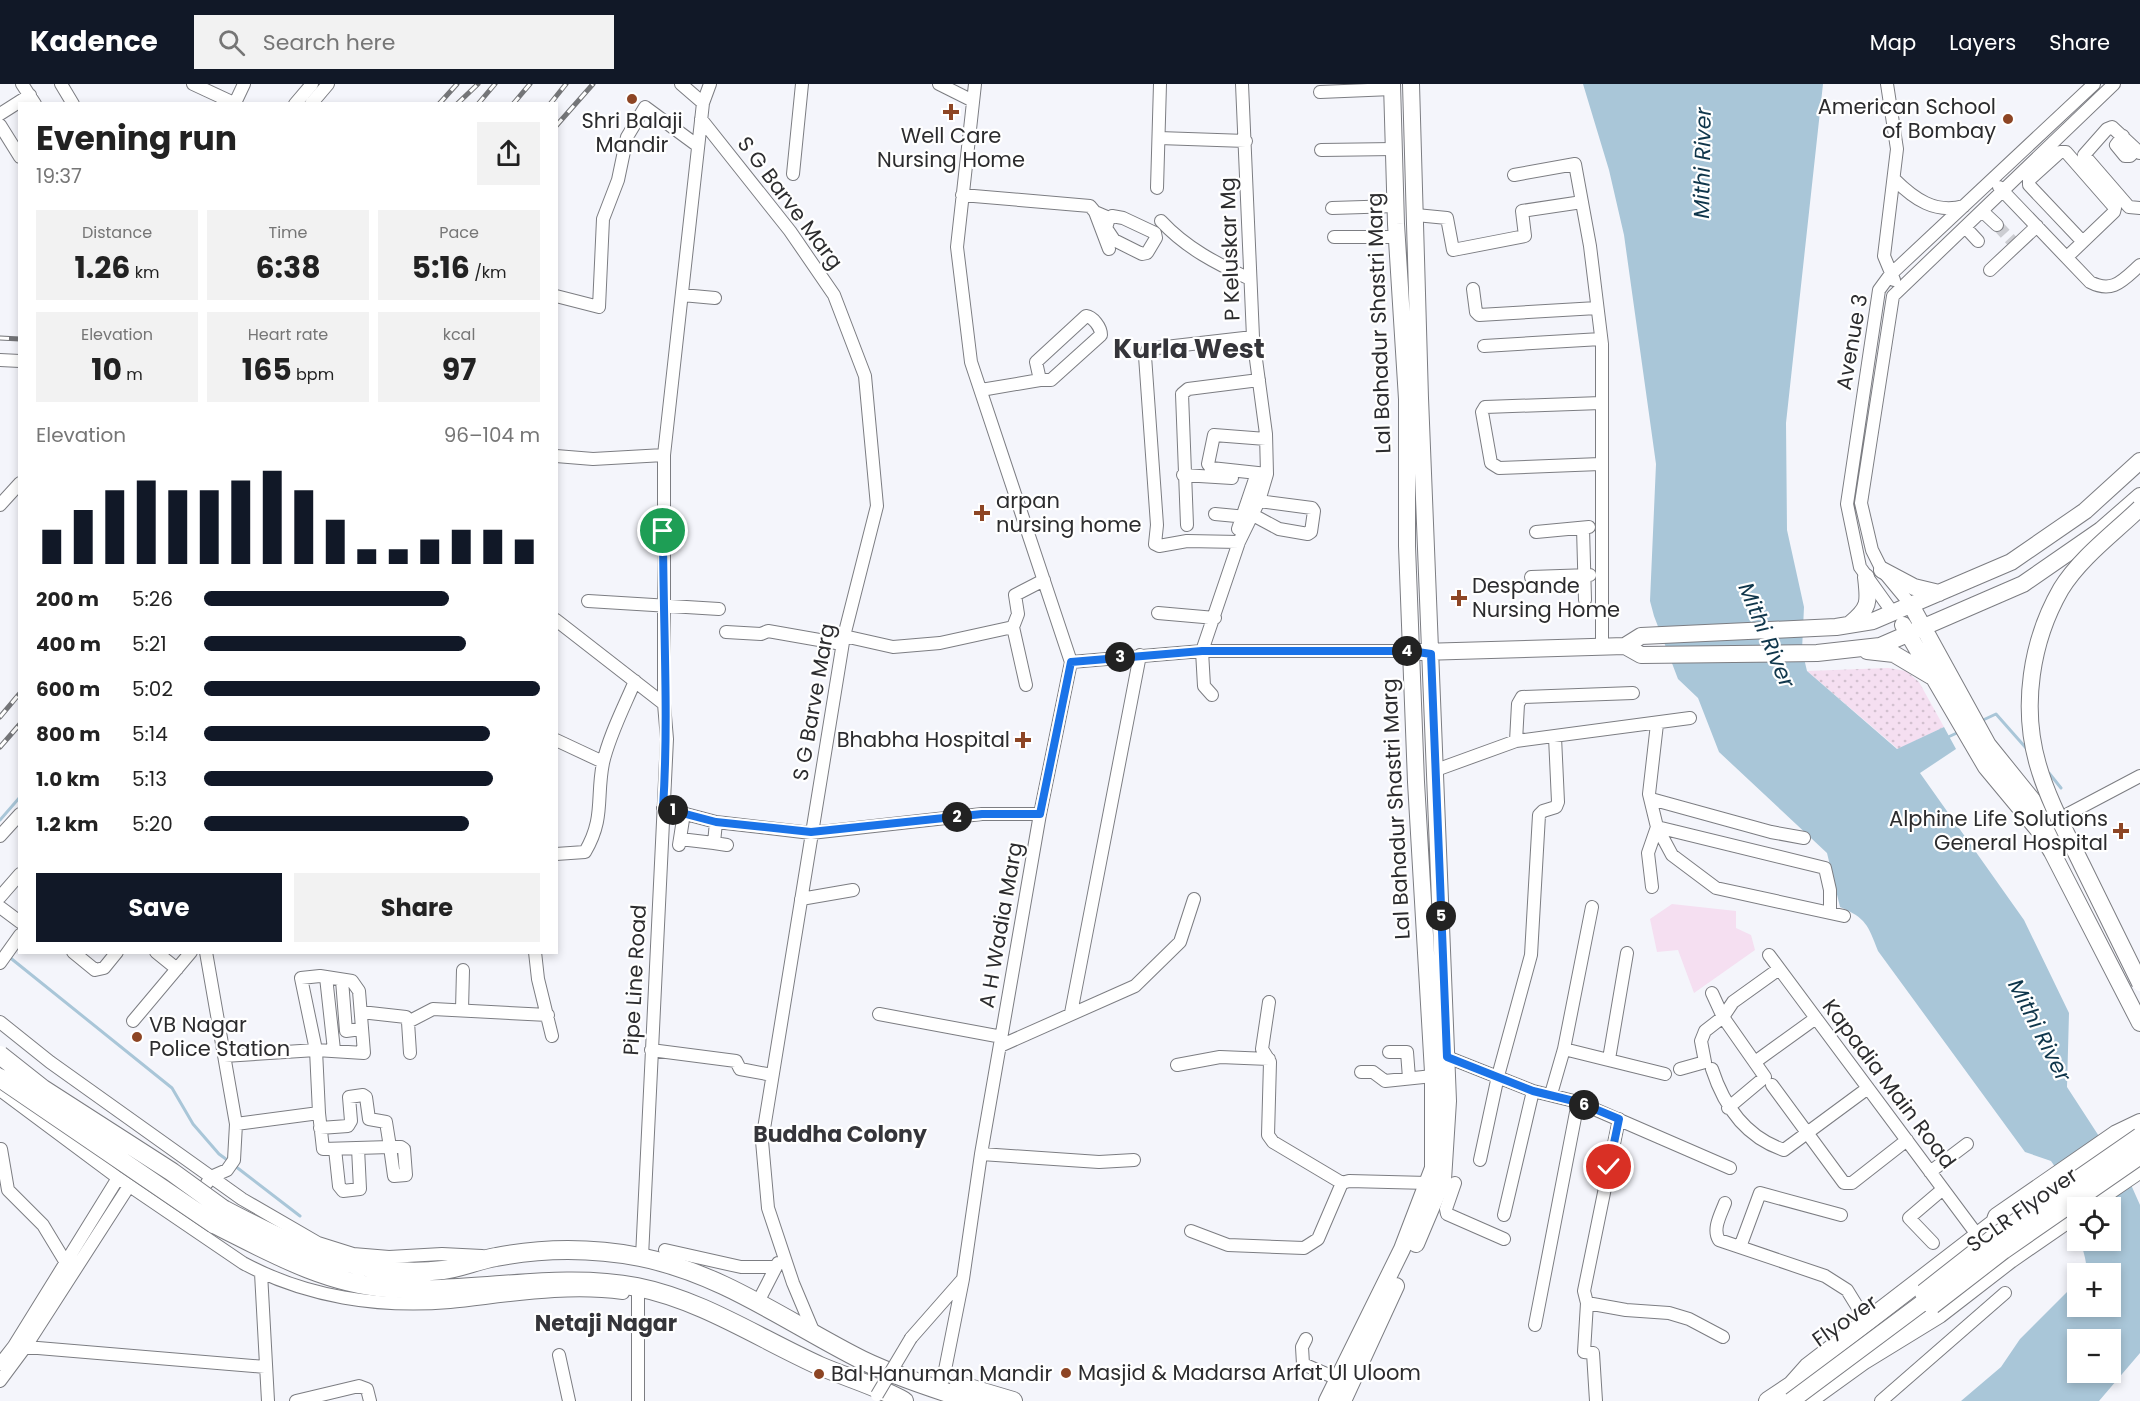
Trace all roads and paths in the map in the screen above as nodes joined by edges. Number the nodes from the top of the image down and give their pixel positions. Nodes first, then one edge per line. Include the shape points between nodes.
1 (22, 84) edge
2 (61, 84) edge
3 (193, 84) edge
4 (244, 84) edge
5 (312, 84) edge
6 (328, 84) edge
7 (681, 84) edge
8 (710, 84) edge
9 (802, 84) edge
10 (939, 84) edge
11 (975, 84) edge
12 (1160, 84) edge
13 (1242, 84) edge
14 (1411, 84) edge
15 (1887, 84) edge
16 (2094, 84) edge
17 (2115, 84) edge
18 (1392, 86) edge
19 (1320, 92) dead end
20 (32, 100) edge
21 (971, 100) junction
22 (73, 102) edge
23 (234, 102) edge
24 (236, 102) edge
25 (297, 102) edge
26 (313, 102) edge
27 (703, 103) junction
28 (18, 105) edge
29 (0, 114) edge
30 (701, 119) junction
31 (0, 125) edge
32 (1159, 138) junction
33 (1246, 141) junction
34 (698, 146) junction
35 (1321, 150) dead end
36 (1394, 150) junction
37 (2053, 151) junction
38 (2138, 152) edge
39 (18, 154) edge
40 (793, 174) dead end
41 (1514, 175) dead end
42 (1894, 179) junction
43 (1993, 180) junction
44 (1157, 188) dead end
45 (2003, 191) junction
46 (962, 195) junction
47 (1582, 202) junction
48 (1396, 206) junction
49 (1966, 206) junction
50 (1332, 208) dead end
51 (2140, 208) edge
52 (1982, 211) junction
53 (1095, 212) junction
54 (1108, 218) dead end
55 (1416, 218) junction
56 (1161, 221) dead end
57 (1997, 225) tunnel mouth
58 (2037, 226) junction
59 (1965, 227) junction
60 (1397, 230) junction
61 (1334, 237) dead end
62 (1978, 241) dead end
63 (2082, 242) junction
64 (1109, 249) dead end
65 (2067, 257) junction
66 (2140, 265) edge
67 (1990, 270) dead end
68 (1890, 275) junction
69 (1250, 279) junction
70 (1901, 287) junction
71 (1473, 289) dead end
72 (682, 295) junction
73 (558, 297) edge
74 (715, 298) dead end
75 (1597, 308) junction
76 (1253, 337) junction
77 (1601, 339) junction
78 (1484, 346) dead end
79 (0, 360) edge
80 (18, 362) edge
81 (1040, 380) junction
82 (1258, 380) junction
83 (981, 390) junction
84 (1414, 398) junction
85 (1601, 403) junction
86 (1215, 430) dead end
87 (1266, 436) junction
88 (664, 455) junction
89 (558, 456) edge
90 (2140, 461) edge
91 (1600, 464) junction
92 (1183, 475) junction
93 (1263, 478) junction
94 (18, 485) edge
95 (2140, 496) edge
96 (1259, 501) junction
97 (0, 505) edge
98 (2140, 508) edge
99 (1215, 514) dead end
100 (1249, 516) junction
101 (1187, 525) dead end
102 (1600, 526) junction
103 (1583, 528) junction
104 (1238, 529) dead end
105 (1536, 532) dead end
106 (1239, 542) junction
107 (1407, 546) junction
108 (1427, 546) junction
109 (1882, 570) junction
110 (1600, 574) junction
111 (1584, 575) junction
112 (1866, 577) junction
113 (1531, 578) dead end
114 (1044, 580) junction
115 (1939, 594) junction
116 (1585, 600) dead end
117 (588, 601) dead end
118 (1911, 605) junction
119 (663, 607) junction
120 (719, 609) dead end
121 (1969, 609) junction
122 (1158, 613) dead end
123 (1893, 613) junction
124 (1215, 618) junction
125 (558, 622) edge
126 (1850, 624) junction
127 (1013, 627) junction
128 (1916, 631) junction
129 (726, 632) dead end
130 (843, 640) junction
131 (1625, 646) junction
132 (1602, 647) junction
133 (1854, 650) junction
134 (1202, 651) junction
135 (1411, 651) junction
136 (1431, 654) junction
137 (1140, 655) junction
138 (1071, 662) junction
139 (1941, 662) junction
140 (1935, 678) junction
141 (635, 681) junction
142 (1026, 685) dead end
143 (1633, 693) dead end
144 (1212, 695) dead end
145 (664, 704) junction
146 (1964, 715) junction
147 (1690, 718) dead end
148 (1657, 724) junction
149 (1556, 737) junction
150 (558, 741) edge
151 (1516, 741) junction
152 (1982, 749) junction
153 (603, 762) junction
154 (1436, 770) junction
155 (2140, 776) edge
156 (1651, 800) junction
157 (663, 808) junction
158 (684, 813) junction
159 (1040, 814) junction
160 (18, 816) edge
161 (716, 822) junction
162 (2051, 823) junction
163 (1657, 827) junction
164 (811, 832) junction
165 (0, 836) edge
166 (1804, 838) dead end
167 (714, 843) junction
168 (727, 845) dead end
169 (558, 854) edge
170 (18, 876) edge
171 (1652, 886) dead end
172 (853, 890) dead end
173 (0, 897) edge
174 (801, 899) junction
175 (1194, 899) dead end
176 (0, 907) edge
177 (1592, 907) dead end
178 (1830, 913) junction
179 (1844, 916) dead end
180 (18, 920) edge
181 (18, 937) edge
182 (1627, 953) dead end
183 (76, 954) edge
184 (115, 954) edge
185 (158, 954) edge
186 (189, 954) edge
187 (206, 954) edge
188 (535, 954) edge
189 (1769, 955) dead end
190 (2116, 961) junction
191 (0, 963) edge
192 (177, 969) junction
193 (1779, 969) junction
194 (463, 970) dead end
195 (326, 977) junction
196 (342, 980) junction
197 (2140, 983) edge
198 (1712, 993) dead end
199 (2140, 994) edge
200 (1269, 1002) dead end
201 (462, 1010) junction
202 (361, 1012) junction
203 (1071, 1013) junction
204 (879, 1014) dead end
205 (548, 1015) junction
206 (1723, 1017) junction
207 (1816, 1018) junction
208 (133, 1021) dead end
209 (0, 1022) edge
210 (408, 1022) junction
211 (2140, 1023) edge
212 (361, 1029) junction
213 (552, 1036) dead end
214 (1001, 1042) junction
215 (1564, 1049) junction
216 (316, 1050) junction
217 (334, 1050) junction
218 (651, 1050) junction
219 (1389, 1052) dead end
220 (410, 1053) dead end
221 (0, 1055) edge
222 (224, 1056) junction
223 (1447, 1057) junction
224 (1269, 1059) junction
225 (1609, 1059) junction
226 (1755, 1062) junction
227 (1178, 1065) dead end
228 (1680, 1069) dead end
229 (1712, 1069) dead end
230 (1361, 1072) dead end
231 (772, 1074) junction
232 (1665, 1074) dead end
233 (1433, 1076) junction
234 (1498, 1076) junction
235 (0, 1078) edge
236 (1409, 1078) junction
237 (1772, 1085) dead end
238 (1868, 1088) junction
239 (0, 1090) edge
240 (1533, 1091) junction
241 (1551, 1094) junction
242 (1578, 1102) junction
243 (1728, 1108) junction
244 (319, 1113) junction
245 (1619, 1119) junction
246 (236, 1124) junction
247 (320, 1128) junction
248 (2132, 1131) edge
249 (1808, 1133) junction
250 (1907, 1140) junction
251 (1967, 1144) dead end
252 (358, 1148) junction
253 (1, 1149) edge
254 (335, 1149) junction
255 (981, 1154) junction
256 (2140, 1155) edge
257 (1134, 1160) dead end
258 (1480, 1160) dead end
259 (1730, 1168) dead end
260 (2137, 1171) edge
261 (1930, 1172) junction
262 (118, 1178) junction
263 (211, 1178) junction
264 (1342, 1183) junction
265 (1455, 1183) dead end
266 (129, 1186) junction
267 (1943, 1189) junction
268 (1438, 1191) junction
269 (2099, 1197) edge
270 (1725, 1203) dead end
271 (1504, 1215) dead end
272 (1841, 1215) dead end
273 (219, 1216) junction
274 (2067, 1219) edge
275 (180, 1220) junction
276 (1995, 1223) junction
277 (1191, 1231) dead end
278 (1978, 1236) junction
279 (1504, 1239) dead end
280 (1933, 1243) dead end
281 (1740, 1247) junction
282 (665, 1250) dead end
283 (783, 1254) junction
284 (2018, 1254) junction
285 (496, 1257) junction
286 (642, 1257) junction
287 (71, 1267) junction
288 (776, 1267) junction
289 (261, 1273) junction
290 (963, 1279) junction
291 (638, 1291) junction
292 (463, 1293) junction
293 (2005, 1293) dead end
294 (1928, 1299) junction
295 (758, 1302) junction
296 (1587, 1303) junction
297 (1868, 1324) junction
298 (1535, 1325) dead end
299 (814, 1333) junction
300 (1723, 1337) dead end
301 (1306, 1339) dead end
302 (20, 1346) junction
303 (559, 1355) dead end
304 (1864, 1360) junction
305 (0, 1364) edge
306 (1352, 1366) junction
307 (265, 1367) junction
308 (1338, 1379) junction
309 (0, 1381) edge
310 (942, 1386) junction
311 (1792, 1393) edge
312 (876, 1398) edge
313 (900, 1399) edge
314 (268, 1401) edge
315 (296, 1401) edge
316 (370, 1401) edge
317 (569, 1401) edge
318 (638, 1401) edge
319 (917, 1401) edge
320 (973, 1401) edge
321 (1013, 1401) edge
322 (1327, 1401) edge
323 (1342, 1401) edge
324 (1596, 1401) edge
325 (1768, 1401) edge
326 (1807, 1401) edge
327 (1881, 1401) edge

1 - 20 street
2 - 22 street
3 - 23 street
4 - 24 street
5 - 25 street
6 - 26 street
7 - 27 street
8 - 27 street
9 - 40 street
10 - 21 street
11 - 21 street, A H Wadia Marg
12 - 32 street
13 - 33 street, P Keluskar Mg
14 - 55 main road, Lal Bahadur Shastri Marg
15 - 42 street via 1897,149
16 - 43 street, Avenue 3
17 - 37 street, Avenue 3
18 - 19 street
18 - 36 main road, Lal Bahadur Shastri Marg
21 - 46 street, A H Wadia Marg
27 - 30 street, Pipe Line Road
28 - 29 street
30 - 34 street, Pipe Line Road
30 - 130 street, S G Barve Marg via 790,231 834,295 865,376 878,506
31 - 39 street
32 - 33 street
32 - 44 street
33 - 69 street, P Keluskar Mg
34 - 72 street, Pipe Line Road
34 - 73 street via 645,107 627,137 618,180 603,219 599,307
35 - 36 street
36 - 48 main road, Lal Bahadur Shastri Marg
37 - 45 street, Avenue 3
37 - 63 street via 2029,185
37 - 63 street via 2066,153 2115,208
38 - 51 street via 2112,127 2084,155 2129,207
41 - 47 street via 1575,164
42 - 49 street via 1933,207 1948,210
42 - 68 street via 1884,256
43 - 45 street
43 - 49 street, Avenue 3
45 - 52 street, Avenue 3
45 - 58 street
46 - 53 street via 1044,204 1074,202 1090,206
46 - 83 street, A H Wadia Marg via 957,247 971,362
47 - 55 street via 1522,210 1525,236 1452,250 1447,218
47 - 75 street
48 - 50 street
48 - 60 main road, Lal Bahadur Shastri Marg
49 - 68 street, Avenue 3
52 - 57 street
52 - 59 street, Avenue 3
53 - 54 street
53 - 64 street
55 - 60 main road
55 - 84 main road, Lal Bahadur Shastri Marg
56 - 69 street via 1176,237 1210,260
58 - 65 street
58 - 67 street via 2014,243
59 - 62 street
59 - 70 street, Avenue 3
60 - 61 street
60 - 84 main road, Lal Bahadur Shastri Marg
63 - 65 street
65 - 66 street via 2090,282 2102,288 2113,286
68 - 70 street
68 - 112 street, Avenue 3 via 1879,290 1846,504 1856,556
69 - 76 street, P Keluskar Mg
70 - 109 street, Avenue 3 via 1892,301 1861,503 1872,550
71 - 75 street via 1479,315
72 - 74 street
72 - 88 street, Pipe Line Road
75 - 77 street
76 - 82 street, P Keluskar Mg
76 - 106 street via 1148,350 1145,356 1155,544
77 - 78 street
77 - 85 street
79 - 80 street
81 - 81 street via 1036,363 1086,316 1090,317 1101,329 1101,335 1051,380
81 - 83 street
82 - 87 street, P Keluskar Mg
82 - 92 street via 1188,389 1182,394
83 - 114 street, A H Wadia Marg
84 - 107 main road, Lal Bahadur Shastri Marg
84 - 108 main road, Lal Bahadur Shastri Marg
85 - 91 street
85 - 91 street via 1485,407 1482,412 1491,463 1499,468
86 - 87 street
87 - 93 street, P Keluskar Mg
87 - 93 street via 1214,435 1208,464 1211,468
88 - 89 street via 593,459
88 - 119 street, Pipe Line Road
90 - 115 main road via 2049,538 2011,562
91 - 102 street
92 - 93 street
92 - 101 street
93 - 96 street, P Keluskar Mg
93 - 100 street
94 - 97 street
95 - 121 main road via 2063,559 2023,584
96 - 100 street, P Keluskar Mg
96 - 100 street via 1312,507 1311,532 1279,529
98 - 197 main road, bridge via 2062,588 2038,643 2030,699 2037,764 2049,797
99 - 100 street
100 - 104 street
100 - 106 street, P Keluskar Mg
102 - 103 street
102 - 110 street
103 - 105 street
103 - 111 street
106 - 124 street, P Keluskar Mg
107 - 108 main road
107 - 135 main road, Lal Bahadur Shastri Marg
108 - 136 main road, Lal Bahadur Shastri Marg
109 - 115 main road via 1914,588
109 - 118 street, Avenue 3
110 - 111 street
110 - 132 street
111 - 113 street
111 - 116 street
112 - 123 street, Avenue 3
112 - 126 main road via 1867,605
114 - 127 street via 1015,595 1018,614
114 - 138 street, A H Wadia Marg
115 - 118 main road
117 - 119 street
118 - 123 main road
118 - 128 main road
119 - 120 street
119 - 145 street, Pipe Line Road
121 - 128 main road
121 - 139 main road via 1943,631
122 - 124 street
123 - 126 main road
123 - 128 main road
124 - 134 street, P Keluskar Mg
125 - 141 street
126 - 131 main road via 1641,636
127 - 130 street via 940,643 893,647
127 - 142 street
128 - 133 main road via 1880,646
128 - 139 main road
128 - 140 main road
129 - 130 street via 768,631
130 - 164 street, S G Barve Marg
131 - 132 main road
131 - 133 main road via 1641,655 1817,654
132 - 136 main road
133 - 140 main road via 1894,654
134 - 135 street
134 - 137 street
134 - 144 street via 1204,686
135 - 136 main road
135 - 233 main road, Lal Bahadur Shastri Marg
136 - 154 main road, Lal Bahadur Shastri Marg
137 - 138 street
137 - 203 street
138 - 159 street, A H Wadia Marg
139 - 146 main road
140 - 146 main road
141 - 145 street
141 - 153 street
143 - 151 street via 1522,697 1518,704
145 - 157 street, Pipe Line Road via 667,739
146 - 152 main road
147 - 148 street
148 - 149 street
148 - 156 street
149 - 151 street
149 - 234 street via 1558,802 1539,815 1531,955
150 - 153 street
151 - 154 street
152 - 162 main road
152 - 190 main road via 2046,842
153 - 169 street via 594,837 585,852
154 - 223 main road, Lal Bahadur Shastri Marg
155 - 162 street
156 - 163 street
156 - 166 street
157 - 158 street
157 - 218 street, Pipe Line Road
158 - 161 street
158 - 167 street via 680,842
159 - 164 street via 982,814
159 - 214 street, A H Wadia Marg
160 - 165 street
161 - 164 street
161 - 167 street
162 - 190 main road
163 - 171 street via 1648,853
163 - 178 street via 1672,855 1716,888
163 - 178 street via 1825,868
164 - 174 street, S G Barve Marg
167 - 168 street
170 - 173 street
172 - 174 street
174 - 231 street, S G Barve Marg
175 - 203 street via 1180,942 1135,986
176 - 180 street
177 - 215 street
178 - 179 street
181 - 191 street
182 - 225 street
183 - 184 street via 96,970 104,968
185 - 192 street
186 - 192 street
187 - 222 street
188 - 205 street
189 - 193 street, Kapadia Main Road
190 - 199 main road
190 - 211 main road
192 - 208 street
193 - 206 street via 1733,1002
193 - 207 street, Kapadia Main Road
194 - 201 street
195 - 196 street
195 - 216 street via 301,978
195 - 217 street
196 - 202 street via 352,981 359,991
196 - 212 street via 346,1031
198 - 206 street
200 - 224 street via 1262,1049
201 - 205 street
201 - 210 street via 433,1009
202 - 210 street via 406,1017
202 - 212 street
203 - 214 street
204 - 214 street
205 - 213 street
206 - 226 street
206 - 228 street via 1702,1036 1705,1062
207 - 226 street
207 - 238 street, Kapadia Main Road
209 - 263 street
210 - 220 street
212 - 217 street via 364,1053
214 - 255 street, A H Wadia Marg
215 - 225 street
215 - 241 street
216 - 217 street
216 - 222 street
216 - 244 street
218 - 231 street via 736,1061 740,1069
218 - 286 street, Pipe Line Road
219 - 236 street via 1407,1053
221 - 273 highway, bridge via 43,1089 172,1172
222 - 246 street
223 - 234 street
223 - 268 main road, Lal Bahadur Shastri Marg via 1448,1112 1443,1180
224 - 227 street via 1220,1057
224 - 264 street via 1268,1135 1273,1142
225 - 232 street
226 - 243 street via 1764,1079
229 - 243 street
230 - 236 street via 1373,1072 1385,1081
231 - 283 street, S G Barve Marg via 762,1141 768,1208
233 - 236 street
233 - 268 main road, Lal Bahadur Shastri Marg via 1432,1168
234 - 240 street
234 - 258 street
235 - 273 highway, bridge
237 - 249 street
238 - 249 street
238 - 250 street, Kapadia Main Road
239 - 262 street
240 - 241 street
240 - 271 street
241 - 242 street
242 - 245 street
242 - 298 street
243 - 249 street via 1750,1132 1784,1150
244 - 246 street
244 - 247 street
245 - 259 street
245 - 296 street via 1584,1291
246 - 263 street via 230,1165
247 - 252 street via 348,1126 350,1097 363,1095 369,1119 386,1122 390,1147
247 - 254 street via 323,1149
248 - 276 highway via 1997,1217
248 - 294 highway, bridge via 1994,1238
248 - 311 main road, bridge via 2120,1160
249 - 250 street via 1848,1184
250 - 261 street, Kapadia Main Road
251 - 261 street
252 - 254 street
252 - 254 street via 360,1189 343,1191
253 - 287 street via 8,1190 43,1225
255 - 257 street via 1099,1162
255 - 290 street, A H Wadia Marg
256 - 294 highway, SCLR Flyover, bridge
260 - 269 highway
261 - 267 street, Kapadia Main Road
262 - 266 street
262 - 287 street
263 - 275 street
263 - 285 street via 318,1243 353,1254
264 - 268 street
264 - 277 street via 1318,1239 1304,1248 1228,1245
265 - 268 street
266 - 275 street
266 - 287 street
267 - 278 street, Kapadia Main Road
267 - 280 street via 1909,1218
268 - 279 street via 1449,1215
268 - 306 main road, Lal Bahadur Shastri Marg via 1402,1249
270 - 281 street via 1716,1235 1719,1240
272 - 281 street via 1760,1193
273 - 285 highway via 348,1264 389,1271 443,1270
273 - 292 highway via 293,1264 344,1281
274 - 284 highway
275 - 289 street
276 - 278 highway
276 - 284 highway
278 - 297 highway
281 - 297 street via 1825,1276 1847,1290
282 - 288 street via 741,1267
283 - 288 street
283 - 299 street, S G Barve Marg
284 - 304 highway via 1940,1314
285 - 286 highway via 576,1250
286 - 295 highway via 695,1273
287 - 302 street
288 - 295 street
289 - 292 street via 314,1292 393,1304
289 - 307 street
290 - 310 street, A H Wadia Marg
290 - 312 street, bridge via 911,1338
291 - 292 highway via 574,1281
291 - 313 highway via 685,1302
291 - 318 street
293 - 327 street
294 - 304 highway, Flyover
294 - 311 highway, Flyover
295 - 299 highway
296 - 300 street via 1670,1313 1689,1318
296 - 324 street via 1584,1352 1593,1353
297 - 311 highway via 1808,1367
299 - 310 highway via 864,1361
301 - 308 street via 1302,1347 1303,1364
302 - 305 street
302 - 307 street
302 - 309 street
303 - 317 street
304 - 326 highway
306 - 308 main road, Lal Bahadur Shastri Marg
306 - 323 main road, Lal Bahadur Shastri Marg
307 - 314 street
308 - 322 main road, Lal Bahadur Shastri Marg
310 - 320 highway
310 - 321 highway
311 - 325 highway
313 - 319 highway
315 - 316 street via 359,1386 367,1389

